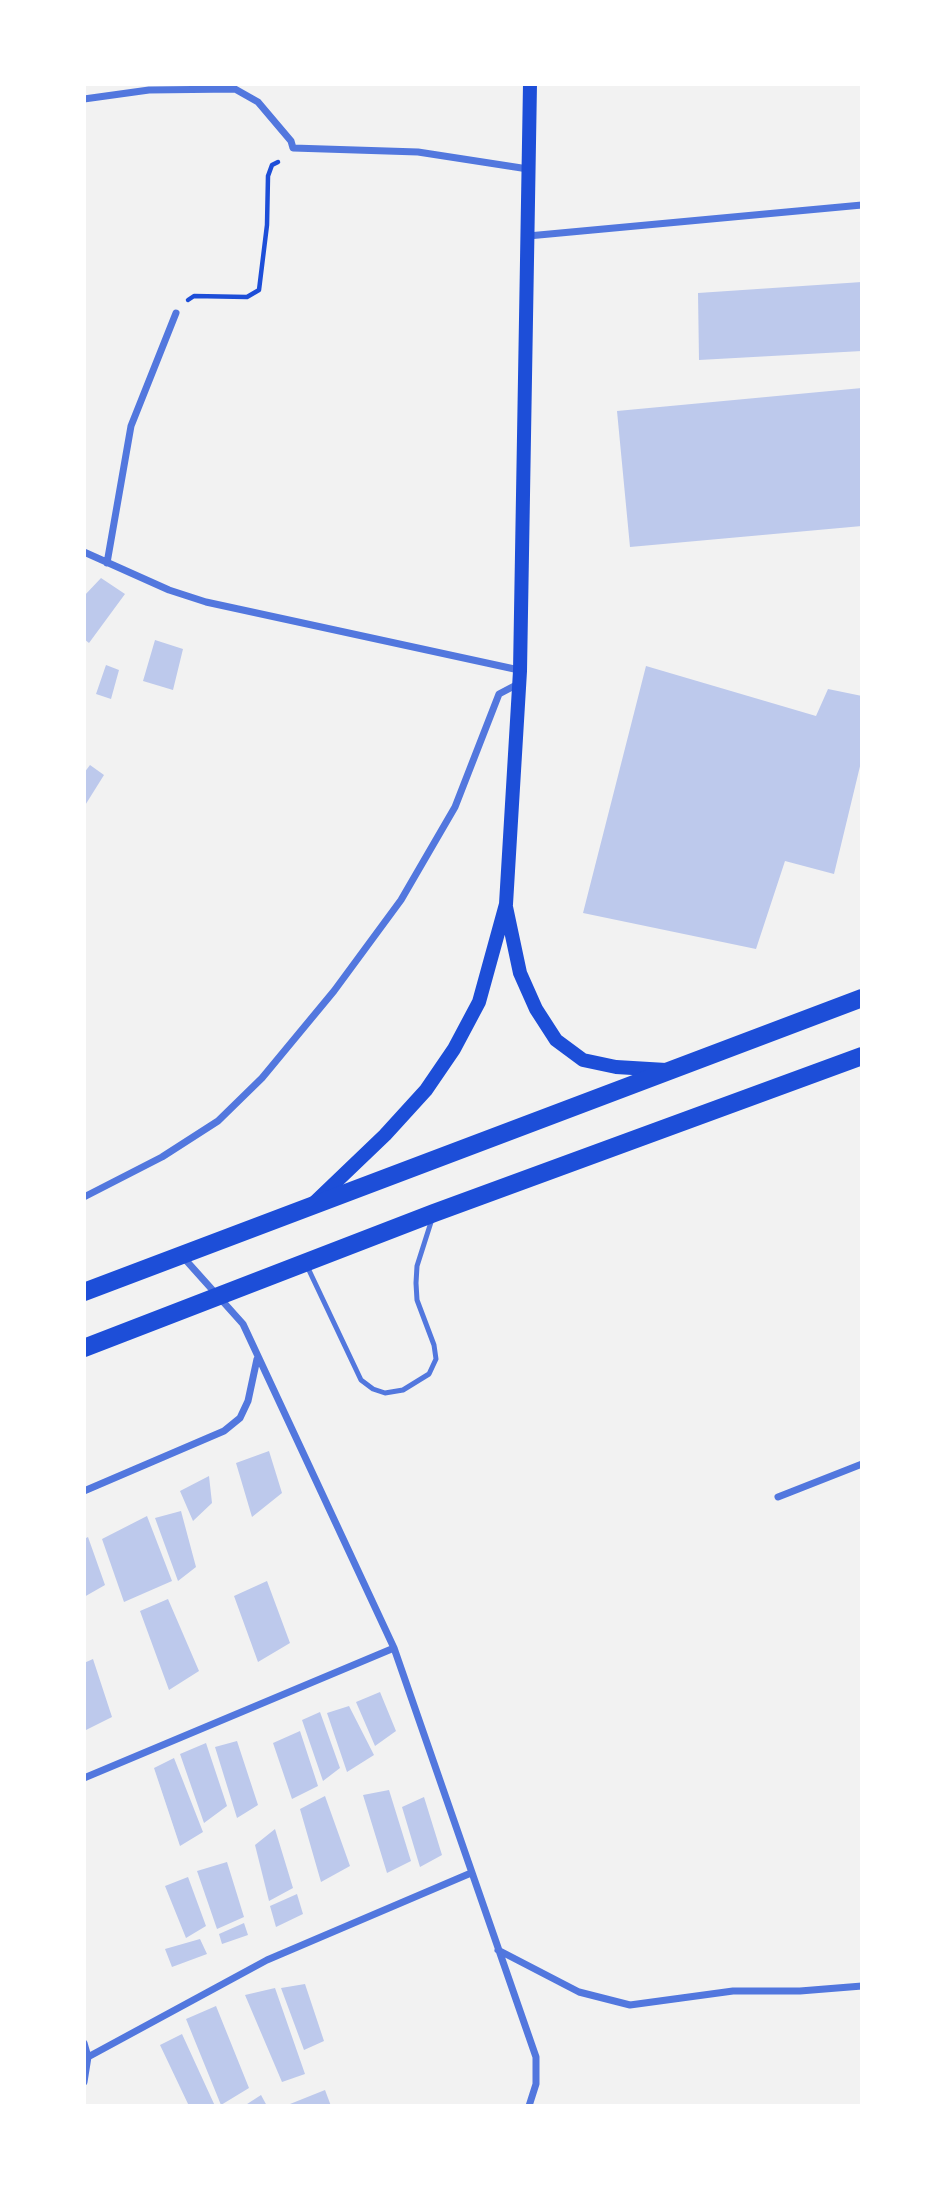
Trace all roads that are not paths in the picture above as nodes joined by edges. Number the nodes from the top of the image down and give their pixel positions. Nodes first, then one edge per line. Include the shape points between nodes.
1 (530, 84) edge
2 (149, 87) edge
3 (84, 99) edge
4 (527, 169) junction
5 (862, 205) edge
6 (527, 236) junction
7 (176, 313) road end
8 (84, 552) edge
9 (107, 563) junction
10 (520, 677) junction
11 (506, 904) junction
12 (862, 999) edge
13 (862, 1056) edge
14 (666, 1070) junction
15 (84, 1197) edge
16 (313, 1204) junction
17 (434, 1213) junction
18 (181, 1254) junction
19 (305, 1264) junction
20 (84, 1292) edge
21 (218, 1296) junction
22 (84, 1348) edge
23 (257, 1358) junction
24 (862, 1464) edge
25 (84, 1491) edge
26 (778, 1497) dead end
27 (394, 1648) junction
28 (84, 1778) edge
29 (471, 1872) junction
30 (498, 1950) junction
31 (862, 1986) edge
32 (84, 2043) edge
33 (88, 2057) junction
34 (84, 2082) edge
35 (530, 2106) edge

1 - 4 main road
2 - 3 street
2 - 4 street via 234,89 258,102 293,148 418,152
4 - 6 main road
5 - 6 street
6 - 10 main road
7 - 9 street via 131,426
8 - 9 street
9 - 10 street via 206,603
10 - 11 main road
10 - 15 street via 499,694 454,807 401,900 262,1078 218,1121 162,1157
11 - 14 main road via 520,973 556,1040 583,1060
11 - 16 main road via 479,1002 454,1049 418,1099
12 - 14 main road
13 - 17 main road
14 - 16 main road
16 - 18 main road
17 - 19 main road
17 - 19 lane via 416,1283 436,1359 429,1374 403,1390 385,1393 361,1380
18 - 20 main road
18 - 21 street
19 - 21 main road
21 - 22 main road
21 - 23 street via 243,1324
23 - 25 street via 248,1401 240,1418 224,1431
23 - 27 street
24 - 26 street
27 - 28 street
27 - 29 street
29 - 30 street
29 - 33 street via 267,1960
30 - 31 street via 579,1992 630,2005 733,1991
30 - 35 street via 536,2056
32 - 33 street
33 - 34 street

